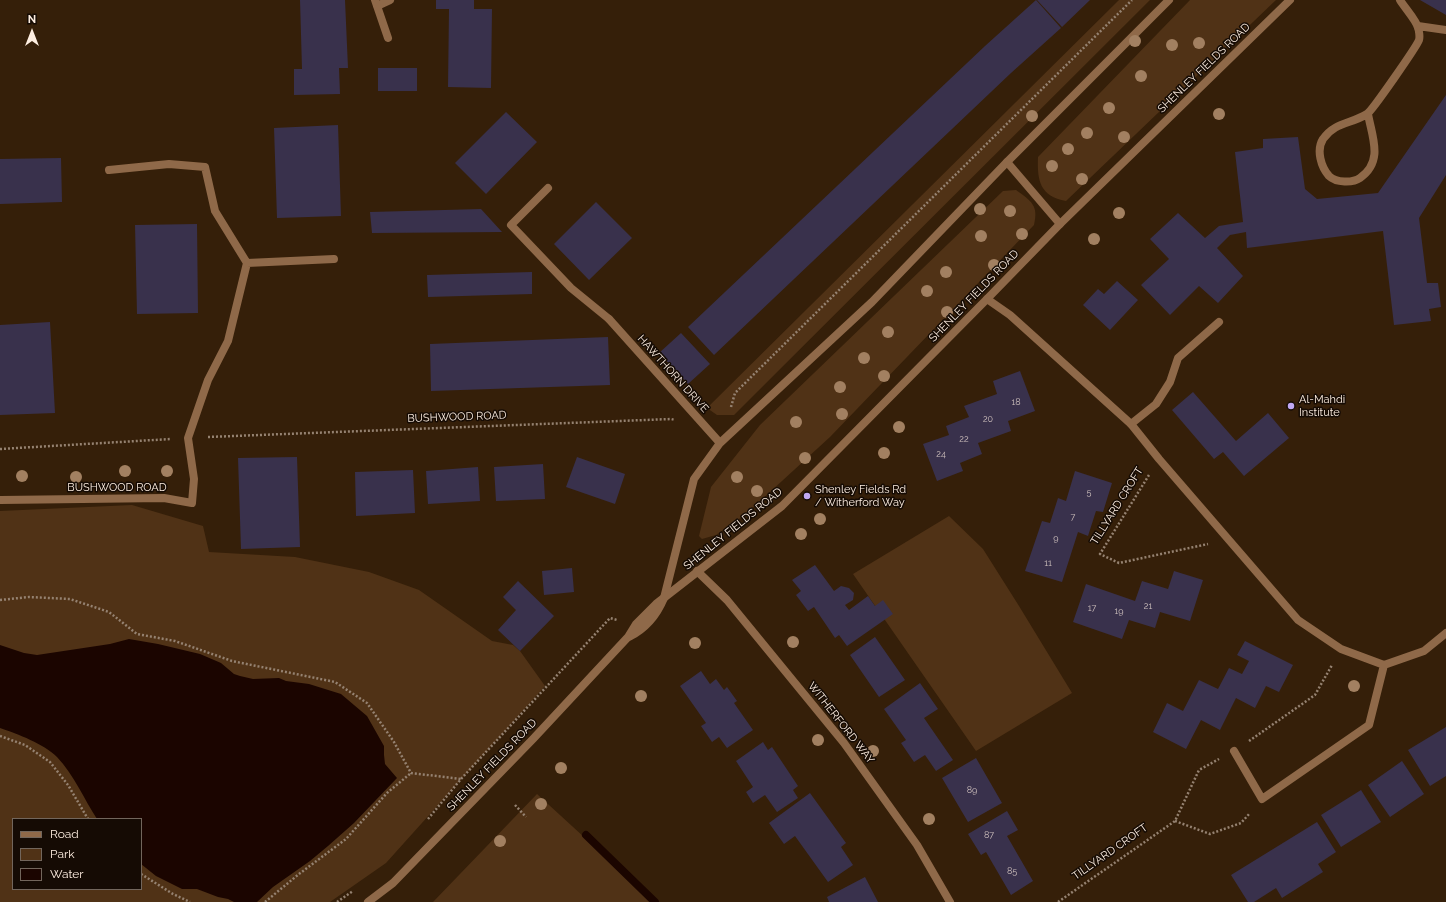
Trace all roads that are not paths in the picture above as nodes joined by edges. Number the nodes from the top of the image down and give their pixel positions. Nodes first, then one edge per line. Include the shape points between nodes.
1 (390, 0) edge
2 (1169, 0) edge
3 (1290, 0) edge
4 (1400, 0) edge
5 (376, 3) edge
6 (1418, 26) junction
7 (1446, 30) edge
8 (388, 38) dead end
9 (1368, 114) junction
10 (1007, 162) junction
11 (109, 170) dead end
12 (548, 188) dead end
13 (1060, 224) junction
14 (334, 259) dead end
15 (247, 263) junction
16 (987, 299) junction
17 (1219, 322) dead end
18 (1131, 424) junction
19 (720, 443) junction
20 (0, 500) edge
21 (697, 572) junction
22 (664, 598) junction
23 (1446, 633) edge
24 (628, 637) junction
25 (1384, 665) junction
26 (1234, 751) road end
27 (368, 902) edge
28 (950, 902) edge

1 - 5 street
2 - 10 street, SHENLEY FIELDS ROAD
3 - 13 street, SHENLEY FIELDS ROAD
4 - 6 street
5 - 8 street
6 - 7 street
6 - 9 street via 1419,40
9 - 9 street via 1334,128 1322,140 1319,152 1322,165 1330,177 1341,181 1356,180 1372,165 1376,152
10 - 13 street
10 - 19 street, SHENLEY FIELDS ROAD via 872,302
11 - 15 street via 169,164 205,167 215,211
12 - 19 street, HAWTHORN DRIVE via 511,225 571,288 610,319
13 - 16 street, SHENLEY FIELDS ROAD
14 - 15 street
15 - 20 street, BUSHWOOD ROAD via 228,341 208,380 188,438 194,479 192,503 164,498
16 - 18 street via 1010,315
16 - 21 street, SHENLEY FIELDS ROAD via 782,506
17 - 18 street via 1178,358 1170,382 1156,404
18 - 25 street via 1298,620 1341,649
19 - 22 street, SHENLEY FIELDS ROAD via 694,479
21 - 22 street, SHENLEY FIELDS ROAD
21 - 28 street, WITHERFORD WAY via 728,600 844,743 917,845
22 - 24 street, SHENLEY FIELDS ROAD via 636,624
22 - 24 street, SHENLEY FIELDS ROAD via 658,611 640,631
23 - 25 street via 1424,650
24 - 27 street, SHENLEY FIELDS ROAD via 393,883
25 - 26 street via 1369,725 1262,799

